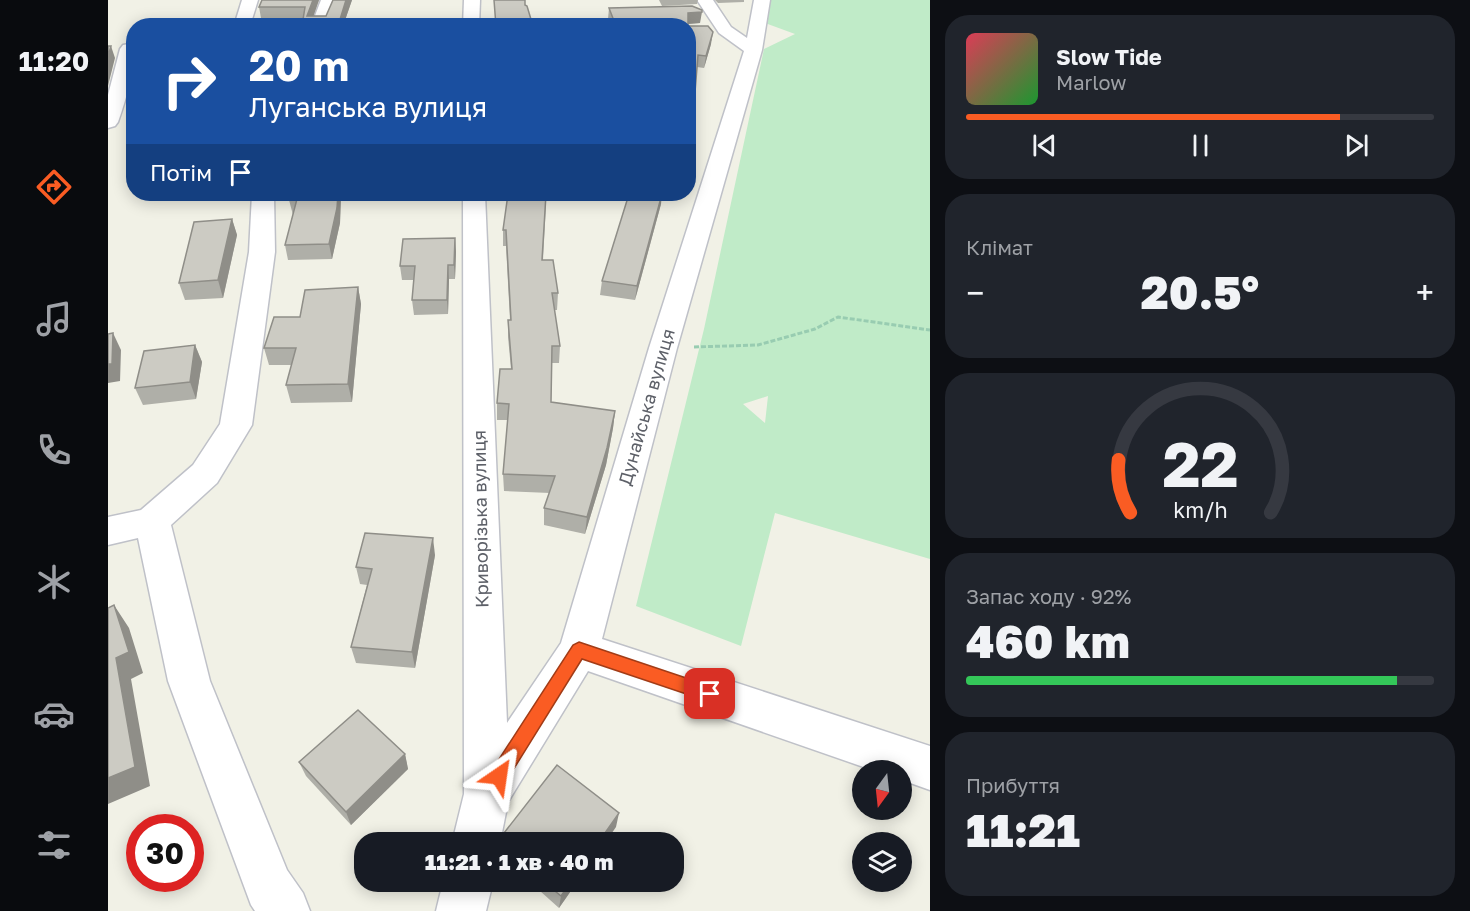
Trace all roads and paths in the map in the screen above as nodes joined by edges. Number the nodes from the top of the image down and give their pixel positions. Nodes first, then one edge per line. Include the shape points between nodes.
1 (250, 0) edge
2 (329, 0) edge
3 (472, 0) edge
4 (705, 0) edge
5 (762, 0) edge
6 (244, 18) edge
7 (322, 18) edge
8 (471, 18) edge
9 (725, 30) junction
10 (707, 31) edge
11 (126, 50) edge
12 (753, 50) junction
13 (108, 52) edge
14 (126, 67) edge
15 (108, 122) edge
16 (264, 201) edge
17 (474, 201) edge
18 (930, 330) edge
19 (663, 348) junction
20 (152, 521) junction
21 (108, 531) edge
22 (579, 650) junction
23 (930, 768) edge
24 (487, 794) junction
25 (478, 832) edge
26 (466, 892) edge
27 (285, 911) edge
28 (461, 911) edge

1 - 6 street
2 - 7 street
3 - 8 street
4 - 9 street
5 - 12 street, Дунайська вулиця
9 - 10 street
9 - 12 street
11 - 13 street
12 - 19 street, Дунайська вулиця
14 - 15 street
16 - 20 street via 262,252 236,425 205,474
17 - 24 street, Криворізька вулиця
18 - 19 path via 838,317 816,329 758,345
19 - 22 street, Дунайська вулиця
20 - 21 street
20 - 27 street via 189,681 269,887
22 - 23 street
22 - 24 street, Дунайська вулиця
24 - 25 street, Криворізька вулиця
26 - 28 street

